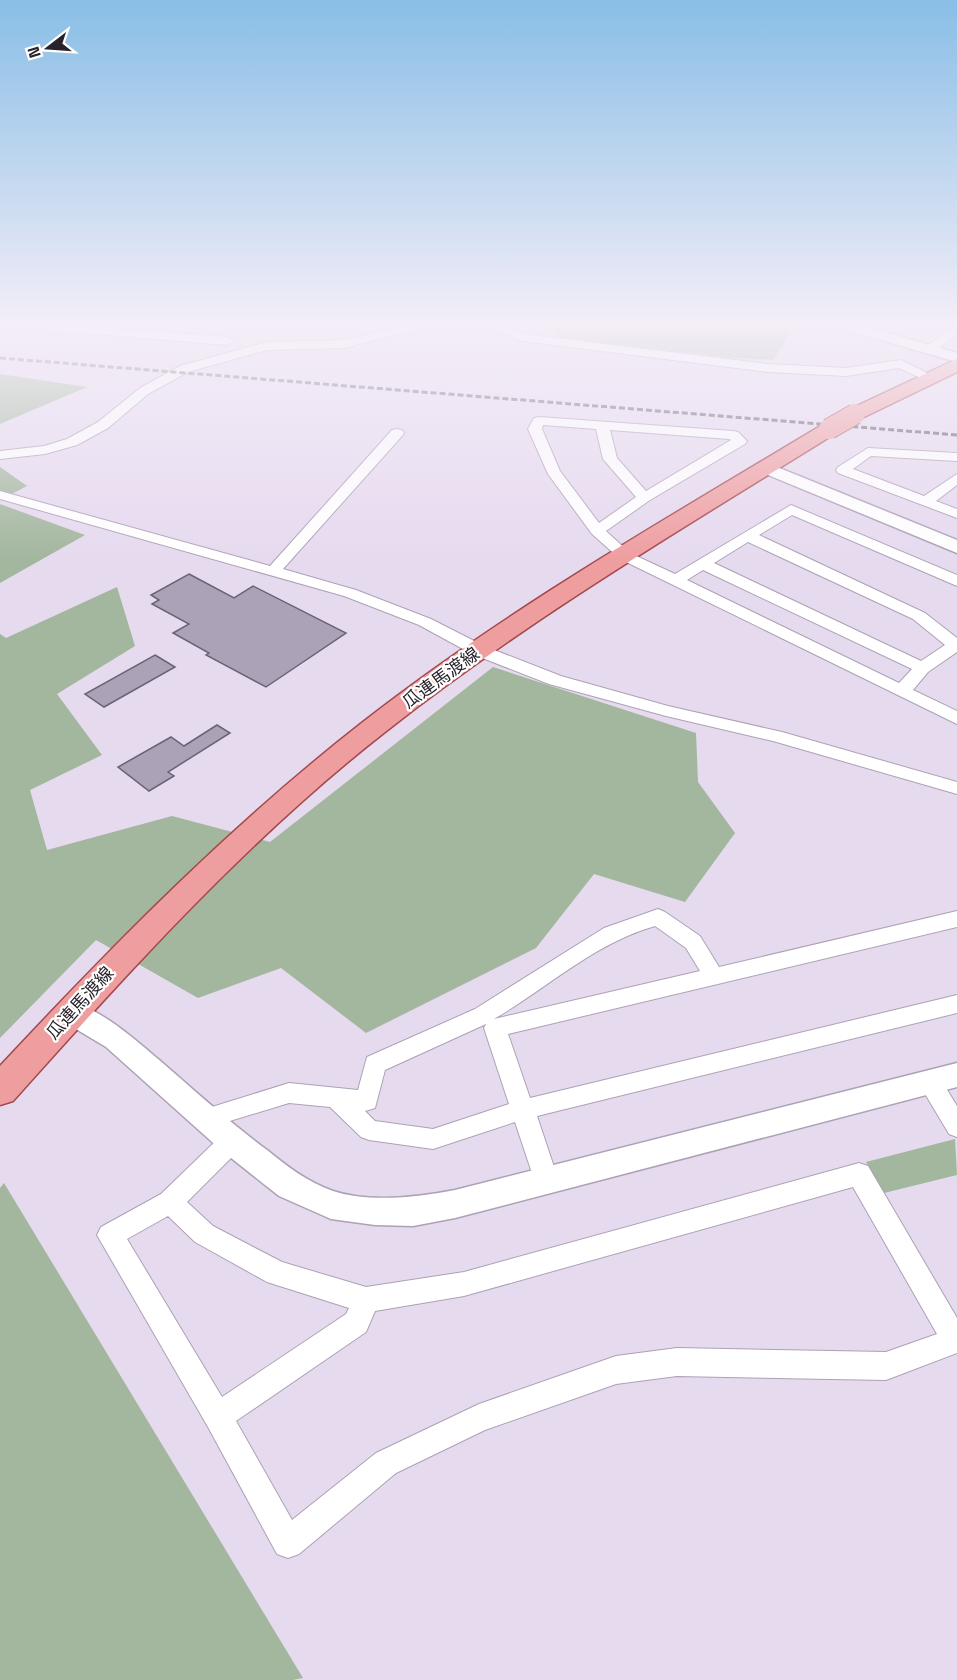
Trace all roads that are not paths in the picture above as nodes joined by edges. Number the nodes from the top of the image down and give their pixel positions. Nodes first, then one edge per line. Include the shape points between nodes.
1 (130, 402) edge
2 (878, 402) edge
3 (602, 425) junction
4 (397, 433) dead end
5 (1, 453) edge
6 (957, 457) edge
7 (767, 468) junction
8 (957, 478) edge
9 (0, 495) edge
10 (645, 497) junction
11 (926, 502) junction
12 (957, 514) edge
13 (597, 531) junction
14 (748, 536) junction
15 (957, 547) edge
16 (625, 556) junction
17 (701, 563) junction
18 (274, 570) junction
19 (676, 580) junction
20 (957, 581) edge
21 (956, 645) edge
22 (478, 650) junction
23 (922, 668) junction
24 (902, 691) junction
25 (957, 718) edge
26 (957, 788) edge
27 (957, 919) edge
28 (714, 976) junction
29 (957, 1004) edge
30 (71, 1012) junction
31 (944, 1078) edge
32 (0, 1090) edge
33 (337, 1099) junction
34 (524, 1108) junction
35 (207, 1118) junction
36 (957, 1128) edge
37 (232, 1141) junction
38 (546, 1179) junction
39 (170, 1203) junction
40 (366, 1300) junction
41 (956, 1340) edge
42 (218, 1416) junction

1 - 5 street via 72,442 45,450
2 - 7 main road, 瓜連馬渡線, bridge
3 - 10 street via 610,459
3 - 10 street via 733,435 740,441
3 - 13 street via 539,421 535,429 553,471
4 - 18 street
6 - 11 street via 868,452 843,470
7 - 15 street
7 - 16 main road, 瓜連馬渡線
8 - 11 street
9 - 18 street
10 - 13 street
11 - 12 street
13 - 16 street
14 - 17 street
14 - 20 street via 790,509
14 - 21 street via 919,616
16 - 19 street
16 - 22 main road, 瓜連馬渡線
17 - 19 street
17 - 23 street
18 - 22 street via 425,622
19 - 24 street
21 - 23 street
22 - 26 street via 555,680 666,711 776,735
22 - 30 main road, 瓜連馬渡線 via 314,776 188,891
23 - 24 street
24 - 25 street
27 - 28 street
28 - 33 street via 693,942 658,917 634,922 484,1014 375,1064 367,1101
28 - 34 street via 495,1028
29 - 34 street
30 - 32 main road, 瓜連馬渡線
30 - 35 street via 116,1039
31 - 36 street
31 - 38 street
33 - 34 street via 369,1130 433,1139
33 - 35 street via 289,1093
34 - 38 street
35 - 37 street
37 - 38 street via 290,1186 330,1205 375,1211 414,1212
37 - 39 street
39 - 40 street via 204,1234 276,1273
39 - 42 street via 110,1235
40 - 41 street via 464,1284 859,1174
40 - 42 street via 356,1323
41 - 42 street via 886,1366 677,1362 616,1370 479,1418 386,1463 288,1543

